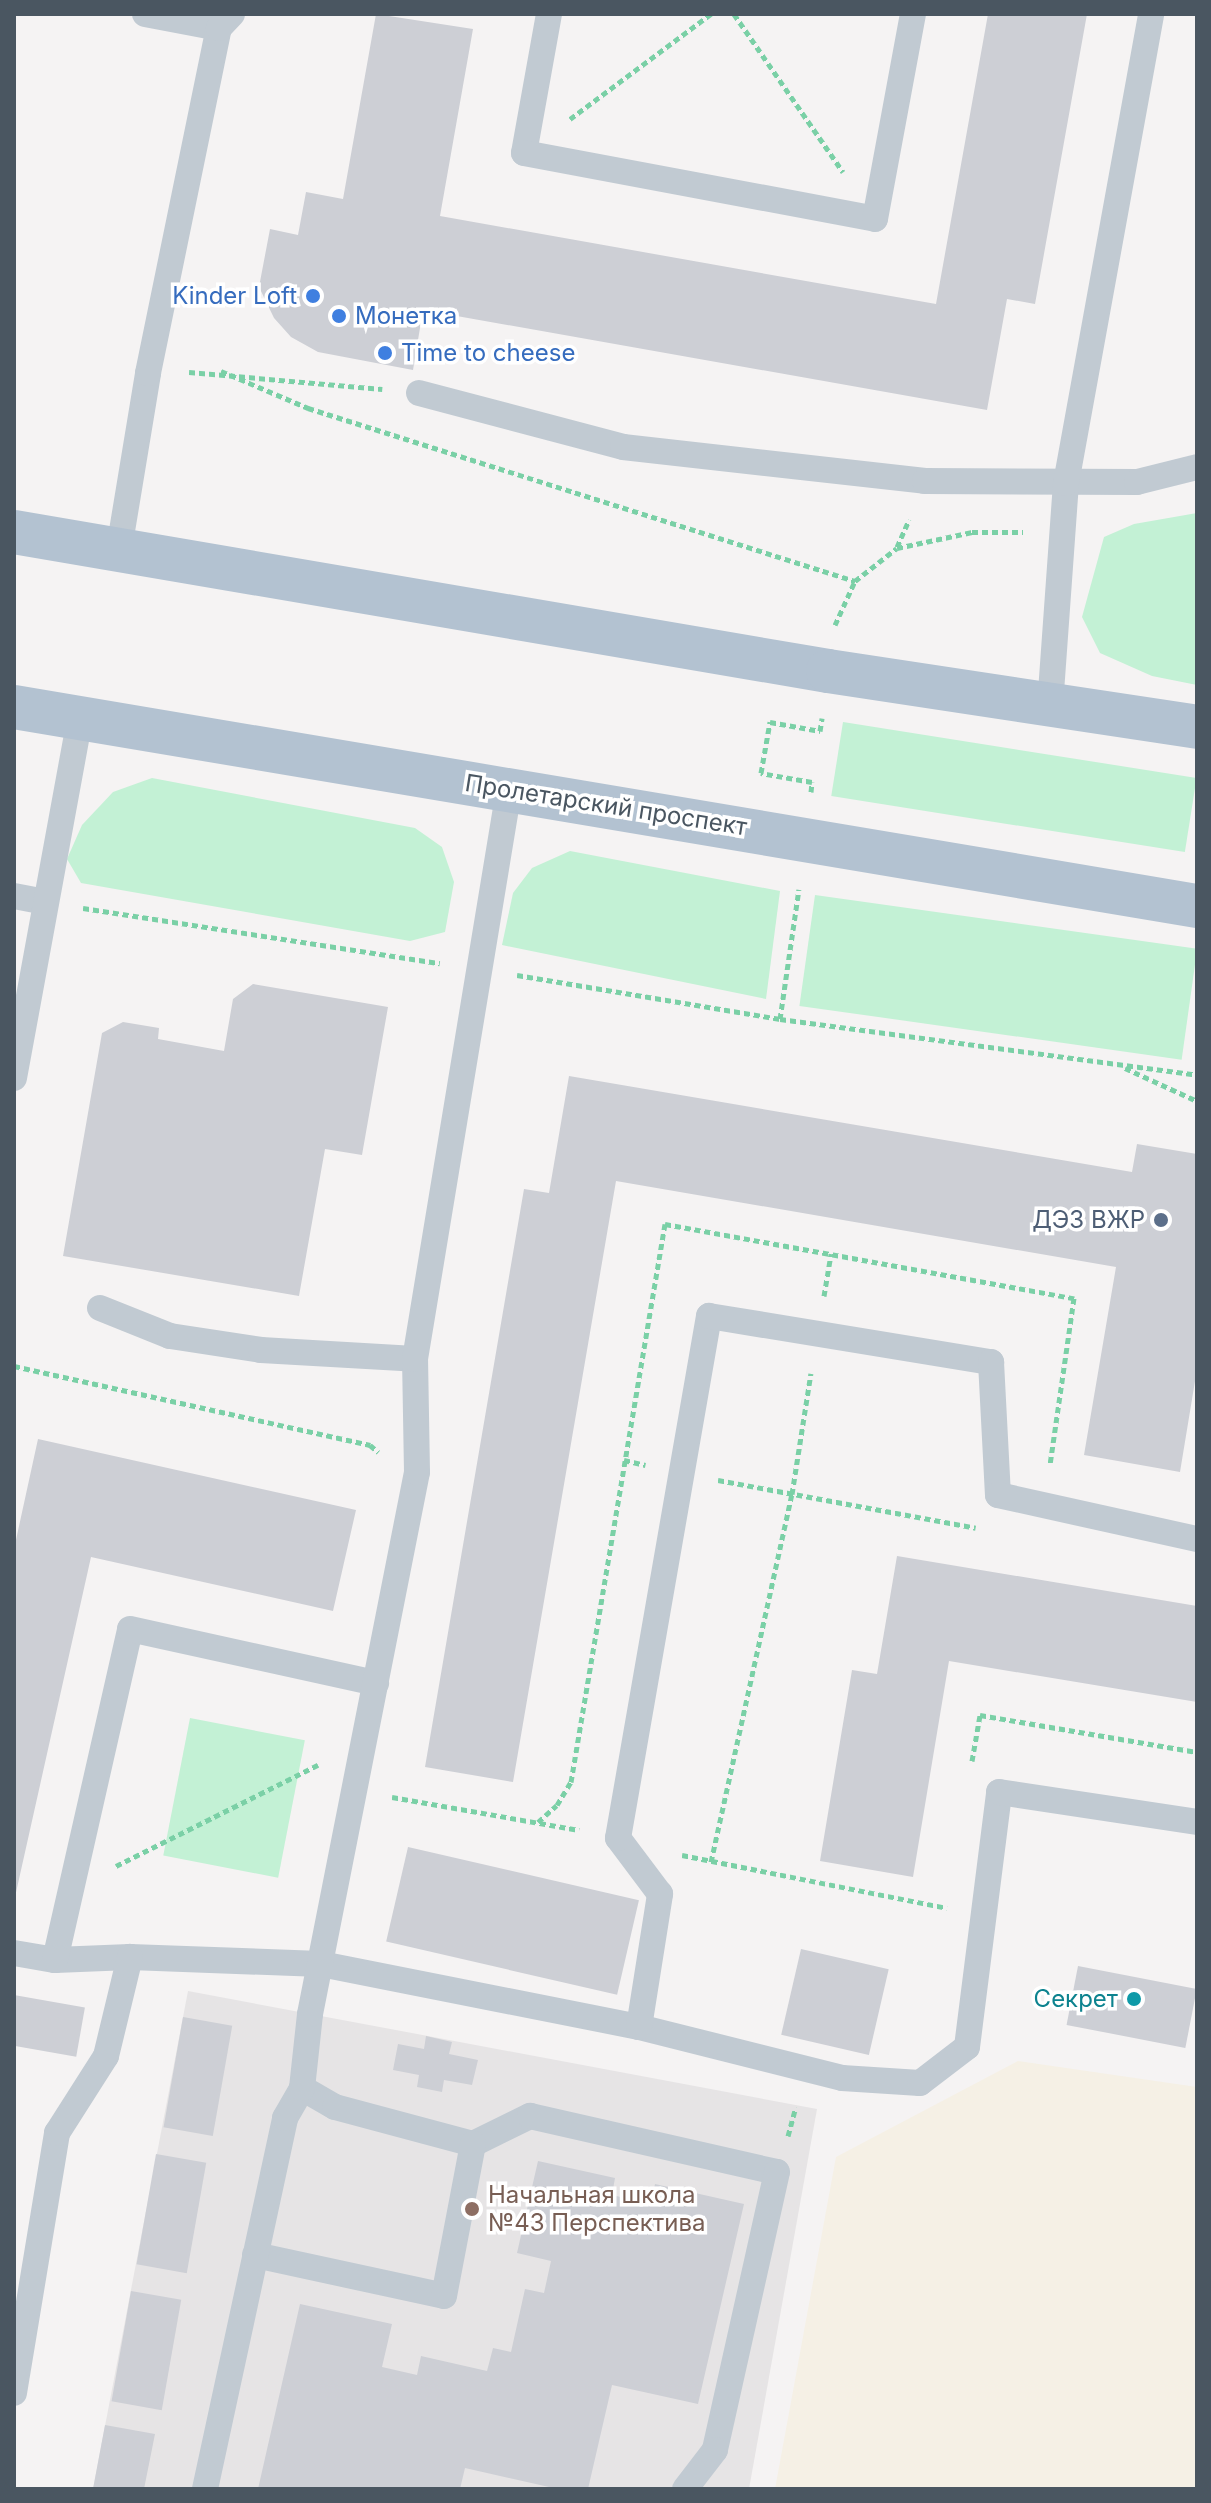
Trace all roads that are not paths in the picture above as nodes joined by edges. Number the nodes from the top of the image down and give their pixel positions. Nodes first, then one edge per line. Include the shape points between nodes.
1 (145, 14) edge
2 (549, 14) edge
3 (913, 14) edge
4 (1151, 14) edge
5 (226, 21) edge
6 (419, 393) road end
7 (1197, 467) edge
8 (1066, 483) junction
9 (14, 532) edge
10 (119, 549) junction
11 (1050, 706) junction
12 (14, 707) edge
13 (80, 719) junction
14 (1197, 727) edge
15 (509, 790) junction
16 (14, 896) edge
17 (45, 902) junction
18 (1197, 906) edge
19 (14, 1078) edge
20 (100, 1308) dead end
21 (415, 1359) junction
22 (1197, 1539) edge
23 (376, 1683) junction
24 (1197, 1822) edge
25 (14, 1953) edge
26 (130, 1957) junction
27 (55, 1960) junction
28 (321, 1964) junction
29 (639, 2027) junction
30 (302, 2088) junction
31 (473, 2144) junction
32 (255, 2255) junction
33 (14, 2393) edge
34 (205, 2489) edge
35 (685, 2489) edge

1 - 5 lane
2 - 3 lane via 524,153 875,219
4 - 8 lane
5 - 10 lane via 148,373
6 - 8 lane via 623,447 925,481
7 - 8 lane via 1137,482
8 - 11 lane
9 - 10 main road
10 - 11 main road
11 - 14 main road
12 - 13 main road, Пролетарский проспект
13 - 15 main road, Пролетарский проспект
13 - 17 lane
15 - 18 main road, Пролетарский проспект
15 - 21 lane
16 - 17 lane
17 - 19 lane
20 - 21 lane via 185,1338 261,1350
21 - 23 lane via 417,1472
22 - 29 lane via 998,1495 991,1362 709,1316 618,1838 660,1894
23 - 27 lane via 130,1629
23 - 28 lane
24 - 29 lane via 999,1792 967,2047 920,2083 842,2078
25 - 27 lane
26 - 27 lane
26 - 28 lane
26 - 33 lane via 106,2056 57,2133
28 - 29 lane
28 - 30 lane
30 - 31 lane via 335,2107
30 - 32 lane via 285,2118
31 - 32 lane via 444,2296
31 - 35 lane via 530,2116 777,2172 715,2450
32 - 34 lane

